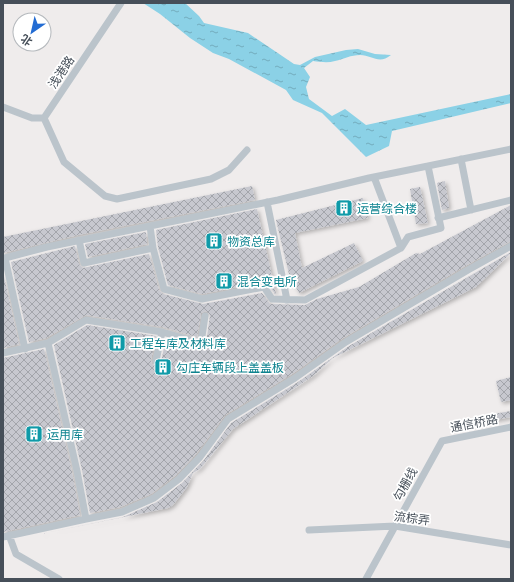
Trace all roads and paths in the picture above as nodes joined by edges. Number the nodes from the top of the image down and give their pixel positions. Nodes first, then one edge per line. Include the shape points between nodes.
1 (121, 3) edge
2 (3, 107) edge
3 (44, 118) junction
4 (511, 149) edge
5 (247, 150) dead end
6 (462, 159) junction
7 (428, 166) junction
8 (374, 177) junction
9 (511, 200) edge
10 (267, 202) junction
11 (471, 210) junction
12 (438, 218) junction
13 (150, 226) junction
14 (79, 240) junction
15 (511, 246) edge
16 (153, 248) junction
17 (401, 248) junction
18 (4, 258) edge
19 (287, 300) junction
20 (205, 316) dead end
21 (162, 332) junction
22 (48, 343) junction
23 (25, 349) junction
24 (3, 353) edge
25 (156, 361) dead end
26 (511, 427) edge
27 (442, 441) joint
28 (86, 519) junction
29 (395, 526) junction
30 (309, 530) dead end
31 (6, 536) edge
32 (511, 544) edge
33 (59, 579) edge
34 (366, 579) edge

1 - 3 street, 浅港路
2 - 3 street via 32,118
3 - 5 street via 64,162 105,196 117,199 211,179 229,170
4 - 6 street
6 - 7 street
6 - 11 street
7 - 8 street
7 - 12 street
8 - 10 street
8 - 17 street
9 - 11 street
10 - 13 street
10 - 19 street
11 - 12 street
12 - 17 street via 441,228 408,237
13 - 14 street
13 - 16 street
14 - 16 street via 84,263
14 - 18 street
15 - 28 street via 346,342 295,378 228,419 195,463 154,498 122,512
16 - 19 street via 164,289 202,299 264,287 272,299
17 - 19 street via 305,300
18 - 23 street
20 - 21 street via 201,343
21 - 22 street via 86,320
21 - 25 street
22 - 23 street
22 - 28 street
23 - 24 street
26 - 27 street, 通信桥路
27 - 29 street, 勾栅线
28 - 31 street
29 - 30 street, 流棕弄
29 - 32 street, 流棕弄
29 - 34 street, 勾栅线
31 - 33 street via 16,554

